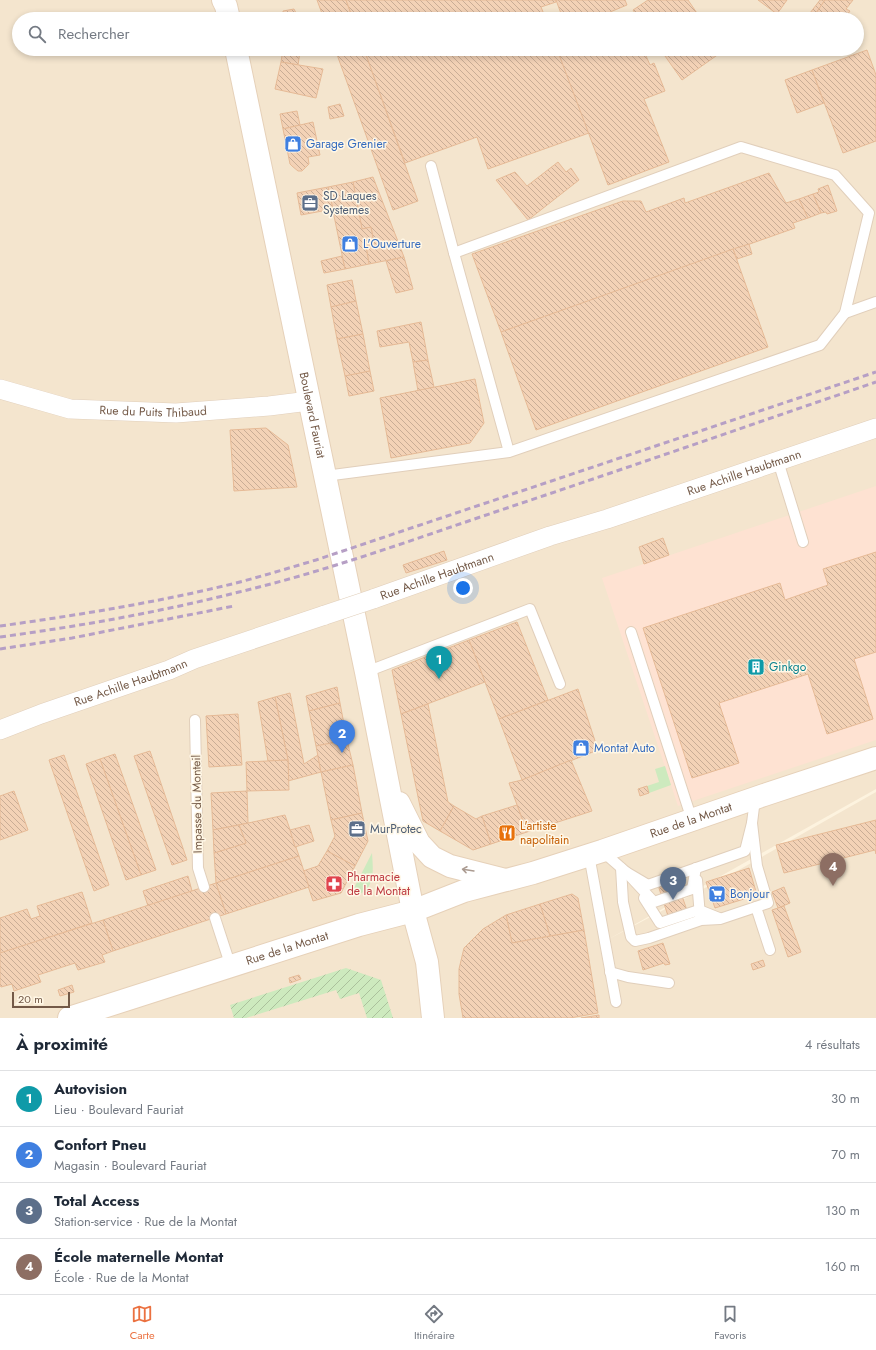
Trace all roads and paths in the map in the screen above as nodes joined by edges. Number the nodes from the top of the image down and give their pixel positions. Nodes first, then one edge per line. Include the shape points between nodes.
1 (223, 0) edge
2 (227, 12) edge
3 (237, 56) edge
4 (431, 166) dead end
5 (454, 253) junction
6 (876, 302) edge
7 (845, 313) junction
8 (0, 389) edge
9 (309, 401) junction
10 (876, 428) edge
11 (509, 452) junction
12 (778, 461) junction
13 (326, 476) junction
14 (803, 542) dead end
15 (631, 632) dead end
16 (366, 672) junction
17 (560, 684) dead end
18 (195, 720) dead end
19 (0, 730) edge
20 (876, 758) edge
21 (387, 781) junction
22 (755, 799) junction
23 (692, 820) junction
24 (752, 823) junction
25 (596, 853) junction
26 (696, 868) junction
27 (624, 870) junction
28 (505, 880) junction
29 (204, 887) dead end
30 (756, 907) junction
31 (699, 910) junction
32 (413, 911) junction
33 (215, 918) dead end
34 (720, 918) junction
35 (701, 920) junction
36 (770, 950) dead end
37 (231, 967) junction
38 (610, 972) junction
39 (669, 982) dead end
40 (616, 1002) dead end
41 (69, 1018) edge
42 (433, 1018) edge

1 - 2 main road
3 - 9 main road, Boulevard Fauriat
4 - 5 lane
5 - 7 lane via 741,147 835,175 869,213
5 - 11 lane
6 - 7 lane
7 - 11 lane via 820,345
8 - 9 street, Rue du Puits Thibaud via 70,409 176,413
9 - 13 main road, Boulevard Fauriat
10 - 12 street, Rue Achille Haubtmann
11 - 13 lane
12 - 14 lane
12 - 19 street, Rue Achille Haubtmann, bridge via 550,536 194,659
13 - 16 main road, Boulevard Fauriat
15 - 23 lane
16 - 17 lane via 530,609
16 - 21 main road, Boulevard Fauriat
18 - 29 lane, Impasse du Monteil via 198,868
20 - 22 main road, Rue de la Montat
28 -> 21 main road, Boulevard Fauriat via 450,866 432,857 419,843
21 - 32 main road, Boulevard Fauriat
22 - 23 main road, Rue de la Montat
22 - 24 lane
23 - 25 main road, Rue de la Montat
24 - 26 lane via 745,851
24 - 30 lane via 757,866 768,903
25 - 27 lane
25 - 28 main road, Rue de la Montat
25 - 38 lane
26 - 27 lane via 648,885
26 - 27 lane via 692,889 654,902
26 - 31 lane
27 - 31 lane via 660,923
27 - 35 lane via 623,902 632,939 637,941
28 - 32 main road, Rue de la Montat via 464,891
30 - 34 lane
30 - 36 lane
31 - 34 lane
31 - 35 lane
32 - 37 main road, Rue de la Montat via 359,925
32 - 42 main road, Boulevard Fauriat via 427,962
33 - 37 lane
34 - 35 lane
37 - 41 main road, Rue de la Montat
38 - 39 lane
38 - 40 lane

